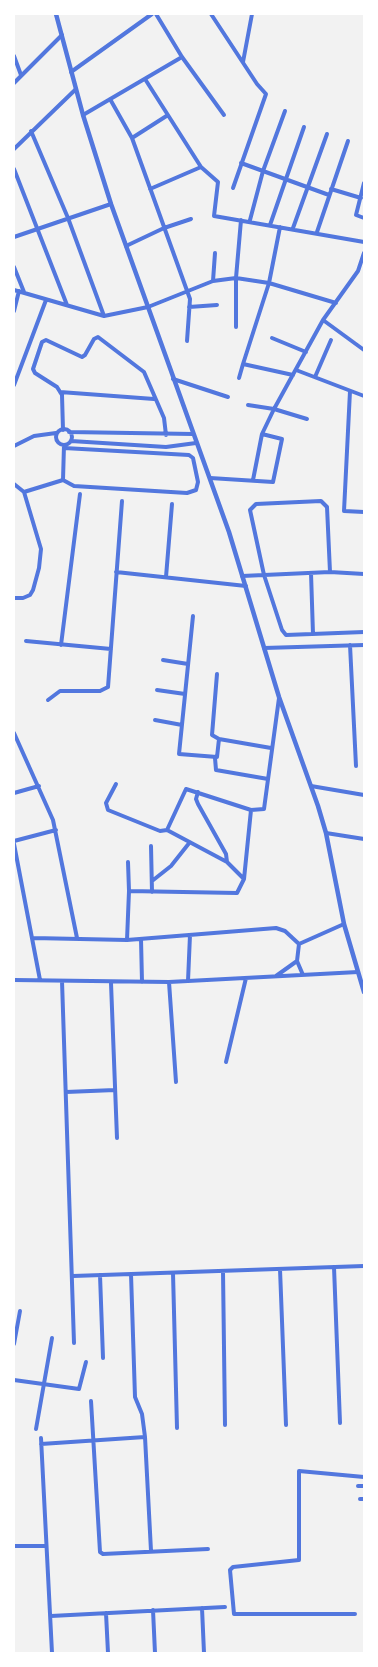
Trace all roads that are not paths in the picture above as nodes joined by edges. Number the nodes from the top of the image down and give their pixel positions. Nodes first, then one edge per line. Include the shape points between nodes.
1 (56, 14) edge
2 (152, 14) edge
3 (156, 14) edge
4 (211, 14) edge
5 (252, 14) edge
6 (62, 34) junction
7 (14, 56) edge
8 (182, 57) junction
9 (243, 62) junction
10 (71, 72) junction
11 (22, 75) junction
12 (145, 79) junction
13 (14, 83) edge
14 (76, 89) junction
15 (110, 99) junction
16 (286, 111) dead end
17 (83, 115) junction
18 (168, 115) junction
19 (224, 115) dead end
20 (304, 127) dead end
21 (31, 131) junction
22 (326, 134) dead end
23 (132, 138) junction
24 (348, 141) dead end
25 (14, 149) edge
26 (241, 163) junction
27 (201, 167) junction
28 (14, 168) edge
29 (263, 170) junction
30 (285, 178) junction
31 (364, 183) edge
32 (306, 187) junction
33 (233, 188) dead end
34 (150, 189) junction
35 (331, 189) junction
36 (329, 195) junction
37 (361, 198) junction
38 (111, 204) junction
39 (68, 218) junction
40 (364, 218) edge
41 (191, 219) dead end
42 (241, 220) junction
43 (250, 220) junction
44 (270, 225) junction
45 (280, 227) junction
46 (164, 228) junction
47 (293, 228) junction
48 (37, 229) junction
49 (317, 232) junction
50 (14, 237) edge
51 (364, 242) edge
52 (126, 246) junction
53 (215, 253) dead end
54 (364, 253) edge
55 (14, 267) edge
56 (358, 271) junction
57 (364, 273) edge
58 (236, 278) junction
59 (214, 281) junction
60 (269, 283) junction
61 (14, 290) edge
62 (186, 290) junction
63 (21, 292) junction
64 (46, 300) junction
65 (336, 303) junction
66 (67, 305) junction
67 (218, 306) dead end
68 (148, 307) junction
69 (189, 307) junction
70 (14, 312) edge
71 (104, 316) junction
72 (323, 320) junction
73 (236, 327) dead end
74 (272, 338) dead end
75 (331, 340) dead end
76 (187, 342) dead end
77 (364, 350) edge
78 (306, 352) junction
79 (243, 364) junction
80 (14, 368) edge
81 (20, 370) junction
82 (296, 370) junction
83 (293, 375) junction
84 (315, 377) junction
85 (239, 378) dead end
86 (172, 379) junction
87 (14, 385) edge
88 (350, 391) junction
89 (60, 392) junction
90 (364, 396) edge
91 (228, 397) dead end
92 (154, 399) junction
93 (248, 404) dead end
94 (274, 409) junction
95 (307, 419) dead end
96 (63, 430) junction
97 (69, 432) junction
98 (56, 434) junction
99 (193, 434) junction
100 (262, 434) junction
101 (166, 435) junction
102 (71, 441) junction
103 (196, 442) junction
104 (14, 446) edge
105 (64, 446) junction
106 (210, 478) junction
107 (63, 480) junction
108 (253, 480) junction
109 (14, 484) edge
110 (24, 492) junction
111 (80, 494) dead end
112 (122, 501) dead end
113 (172, 504) dead end
114 (364, 512) edge
115 (116, 572) junction
116 (330, 572) junction
117 (311, 573) junction
118 (364, 574) edge
119 (264, 575) junction
120 (242, 576) junction
121 (166, 577) junction
122 (246, 586) junction
123 (14, 598) edge
124 (192, 616) dead end
125 (364, 632) edge
126 (313, 634) junction
127 (26, 641) dead end
128 (61, 645) junction
129 (350, 645) junction
130 (364, 645) edge
131 (264, 648) junction
132 (111, 649) junction
133 (163, 660) dead end
134 (188, 664) junction
135 (217, 674) dead end
136 (158, 690) dead end
137 (185, 694) junction
138 (279, 697) junction
139 (48, 700) dead end
140 (154, 720) dead end
141 (182, 725) junction
142 (14, 733) edge
143 (219, 739) junction
144 (271, 748) junction
145 (215, 758) junction
146 (356, 766) dead end
147 (268, 780) junction
148 (116, 784) dead end
149 (39, 786) junction
150 (311, 786) junction
151 (198, 792) junction
152 (14, 793) edge
153 (364, 794) edge
154 (251, 810) junction
155 (56, 830) junction
156 (167, 830) junction
157 (326, 833) junction
158 (364, 839) edge
159 (14, 842) edge
160 (190, 842) junction
161 (151, 846) dead end
162 (128, 862) dead end
163 (227, 862) junction
164 (244, 879) junction
165 (152, 881) junction
166 (129, 891) junction
167 (152, 892) junction
168 (344, 924) junction
169 (190, 934) junction
170 (33, 938) junction
171 (77, 938) junction
172 (141, 938) junction
173 (127, 940) junction
174 (299, 944) junction
175 (297, 961) junction
176 (358, 972) junction
177 (303, 975) junction
178 (274, 977) junction
179 (246, 978) junction
180 (14, 980) edge
181 (40, 980) junction
182 (62, 981) junction
183 (188, 981) junction
184 (142, 982) junction
185 (169, 982) junction
186 (111, 983) junction
187 (364, 992) edge
188 (226, 1062) dead end
189 (176, 1082) dead end
190 (115, 1090) junction
191 (66, 1092) junction
192 (117, 1138) dead end
193 (364, 1266) edge
194 (334, 1267) junction
195 (280, 1269) junction
196 (223, 1271) junction
197 (172, 1273) junction
198 (131, 1274) junction
199 (100, 1275) junction
200 (73, 1276) junction
201 (20, 1311) dead end
202 (52, 1338) dead end
203 (74, 1343) dead end
204 (14, 1344) edge
205 (103, 1358) dead end
206 (86, 1362) dead end
207 (14, 1380) edge
208 (44, 1384) junction
209 (91, 1402) dead end
210 (340, 1423) dead end
211 (225, 1425) dead end
212 (286, 1425) dead end
213 (177, 1428) dead end
214 (36, 1429) dead end
215 (145, 1437) junction
216 (41, 1438) dead end
217 (93, 1440) junction
218 (41, 1444) junction
219 (364, 1477) edge
220 (358, 1486) dead end
221 (364, 1486) edge
222 (14, 1546) edge
223 (46, 1546) junction
224 (208, 1549) dead end
225 (151, 1551) junction
226 (225, 1607) dead end
227 (202, 1608) junction
228 (153, 1610) junction
229 (106, 1613) junction
230 (355, 1614) dead end
231 (51, 1616) junction
232 (52, 1653) edge
233 (108, 1653) edge
234 (155, 1653) edge
235 (204, 1653) edge

1 - 6 street
2 - 10 street
3 - 8 street
4 - 9 street
5 - 9 street
6 - 10 street
6 - 11 street
7 - 11 street
8 - 12 street
8 - 19 street
9 - 26 street via 266,94
10 - 14 street
11 - 13 street
12 - 15 street
12 - 18 street
14 - 17 street
14 - 21 street
15 - 17 street
15 - 23 street
16 - 29 street
17 - 38 street
18 - 23 street
18 - 27 street
20 - 30 street
21 - 25 street
21 - 39 street
22 - 32 street
23 - 34 street
24 - 35 street
26 - 29 street
26 - 33 street
27 - 34 street
27 - 42 street via 218,182 214,216
28 - 48 street
29 - 30 street
29 - 43 street
30 - 32 street
30 - 44 street
31 - 37 street
32 - 36 street
32 - 47 street
34 - 46 street
35 - 36 street
35 - 37 street
36 - 49 street
37 - 40 street via 356,215
38 - 39 street
38 - 52 street
39 - 48 street
39 - 71 street
41 - 46 street
42 - 43 street
42 - 58 street
43 - 44 street
44 - 45 street
45 - 47 street
45 - 60 street
46 - 52 street
46 - 62 street
47 - 49 street
48 - 50 street
48 - 66 street
49 - 51 street
52 - 68 street
53 - 59 street
54 - 56 street
55 - 63 street
56 - 57 street
56 - 65 street
58 - 59 street
58 - 60 street
58 - 73 street
59 - 62 street
60 - 65 street
60 - 79 street
61 - 63 street
62 - 68 street
62 - 69 street
63 - 64 street
63 - 70 street
64 - 66 street
64 - 81 street
65 - 72 street
66 - 71 street
67 - 69 street
68 - 71 street
68 - 86 street
69 - 76 street
72 - 77 street
72 - 78 street
74 - 78 street
75 - 84 street
78 - 82 street
79 - 83 street
79 - 85 street
80 - 81 street
81 - 87 street
82 - 83 street
82 - 84 street
83 - 94 street
84 - 88 street
86 - 91 street
86 - 99 street
88 - 90 street
88 - 114 street via 344,511
89 - 92 street
89 - 92 street via 33,369 42,342 46,340 82,357 98,337 144,372
89 - 96 street
92 - 101 street via 164,418
93 - 94 street
94 - 95 street
94 - 100 street
96 - 97 street
96 - 98 street
97 - 101 street
97 - 102 street
98 - 104 street via 34,436
98 - 105 street via 57,442
99 - 101 street
99 - 103 street
100 - 108 street
100 - 108 street via 282,438 274,482
102 - 103 street via 166,447
102 - 105 street
103 - 106 street
105 - 107 street
105 - 107 street via 188,455 193,458 198,482 196,490 187,493 74,486
106 - 108 street
106 - 120 street
107 - 110 street
109 - 110 street
110 - 123 street via 41,549 34,590 23,598
111 - 128 street
112 - 115 street
113 - 121 street
115 - 121 street
115 - 132 street
116 - 117 street
116 - 118 street
116 - 119 street via 326,504 321,501 256,504 250,510
117 - 119 street
117 - 126 street
119 - 120 street
119 - 126 street via 286,635
120 - 122 street
121 - 122 street
122 - 131 street
124 - 134 street
125 - 126 street
127 - 128 street
128 - 132 street
129 - 130 street
129 - 131 street
129 - 146 street
131 - 138 street
132 - 139 street via 108,687 100,691 60,691
133 - 134 street
134 - 137 street
135 - 143 street via 212,735
136 - 137 street
137 - 141 street
138 - 144 street
138 - 150 street
140 - 141 street
141 - 145 street via 179,754
142 - 149 street
143 - 144 street
143 - 145 street
144 - 147 street
145 - 147 street via 216,770
147 - 154 street via 264,810
148 - 156 street via 106,803 108,810 160,831
149 - 152 street
149 - 155 street
150 - 153 street
150 - 157 street
151 - 154 street
151 - 156 street via 184,790
151 - 163 street via 198,804 226,854
154 - 164 street
155 - 159 street
155 - 171 street
156 - 160 street
157 - 158 street
157 - 168 street
159 - 170 street
160 - 163 street
160 - 165 street via 171,866
161 - 165 street
162 - 166 street
163 - 164 street
164 - 167 street via 240,891 235,894
165 - 167 street
166 - 167 street
166 - 173 street
168 - 174 street
168 - 176 street
169 - 172 street
169 - 174 street via 276,928 285,931
169 - 183 street
170 - 171 street
170 - 181 street
171 - 173 street
172 - 173 street
172 - 184 street
174 - 175 street
175 - 177 street
175 - 178 street
176 - 177 street
176 - 187 street
177 - 178 street
178 - 179 street
179 - 183 street
179 - 188 street
180 - 181 street
181 - 182 street
182 - 186 street
182 - 191 street
183 - 185 street
184 - 185 street
184 - 186 street
185 - 189 street
186 - 190 street
190 - 191 street
190 - 192 street
191 - 200 street
193 - 194 street
194 - 195 street
194 - 210 street
195 - 196 street
195 - 212 street
196 - 197 street
196 - 211 street
197 - 198 street
197 - 213 street
198 - 199 street
198 - 215 street via 135,1402 142,1414
199 - 200 street
199 - 205 street
200 - 203 street
201 - 204 street
202 - 208 street
206 - 208 street via 79,1389
207 - 208 street
208 - 214 street
209 - 217 street
215 - 217 street
215 - 225 street
216 - 218 street
217 - 218 street
217 - 225 street via 100,1552
218 - 223 street
219 - 230 street via 299,1471 299,1560 232,1566 230,1570 234,1614
220 - 221 street
222 - 223 street
223 - 231 street
224 - 225 street
226 - 227 street
227 - 228 street
227 - 235 street
228 - 229 street
228 - 234 street
229 - 231 street
229 - 233 street
231 - 232 street

